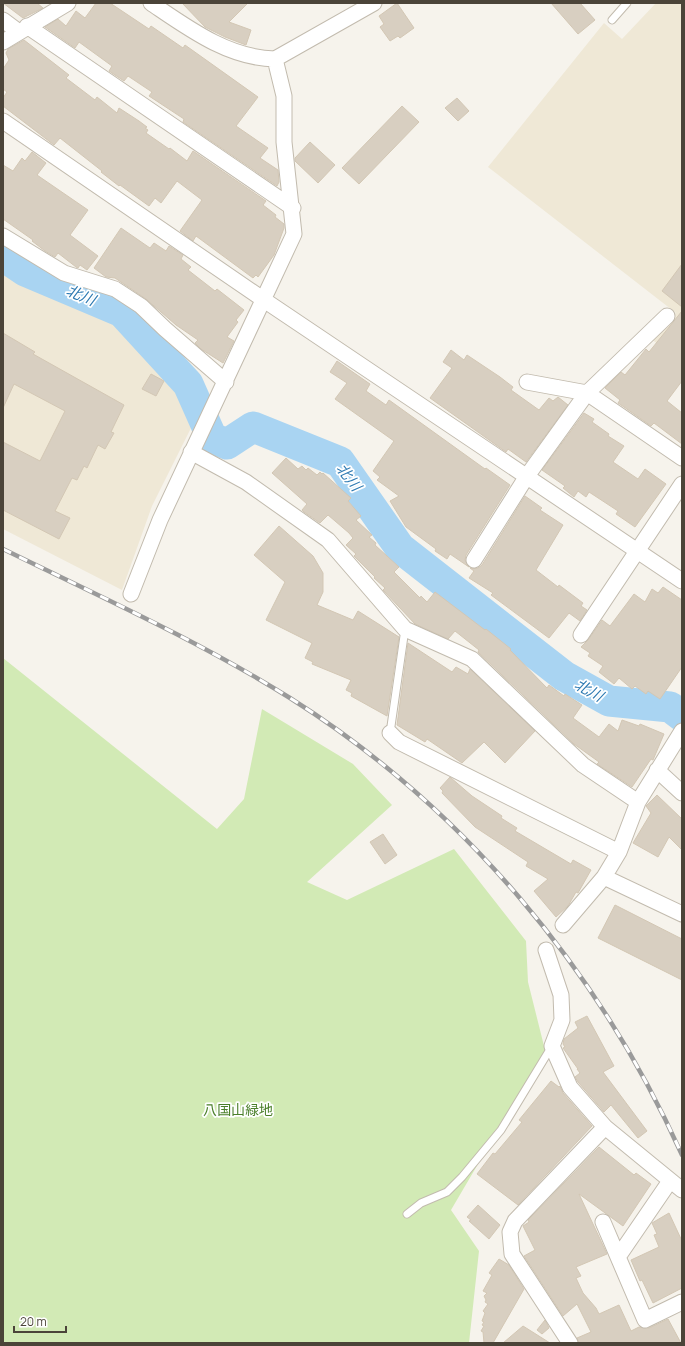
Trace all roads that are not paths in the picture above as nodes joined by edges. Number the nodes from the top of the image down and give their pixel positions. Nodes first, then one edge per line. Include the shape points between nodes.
1 (68, 3) edge
2 (151, 3) edge
3 (374, 3) edge
4 (625, 4) edge
5 (3, 20) edge
6 (612, 20) dead end
7 (23, 29) junction
8 (3, 42) edge
9 (275, 59) junction
10 (3, 121) edge
11 (293, 208) junction
12 (3, 236) edge
13 (264, 300) junction
14 (667, 316) dead end
15 (226, 382) junction
16 (527, 382) dead end
17 (587, 393) junction
18 (191, 452) junction
19 (682, 458) edge
20 (527, 476) junction
21 (682, 484) edge
22 (636, 550) junction
23 (474, 560) dead end
24 (682, 581) edge
25 (131, 594) dead end
26 (405, 628) junction
27 (581, 635) dead end
28 (682, 731) edge
29 (390, 733) joint
30 (657, 770) junction
31 (682, 793) edge
32 (638, 802) junction
33 (619, 852) junction
34 (604, 877) junction
35 (682, 914) edge
36 (563, 925) dead end
37 (546, 950) dead end
38 (552, 1046) junction
39 (605, 1127) junction
40 (670, 1181) junction
41 (682, 1190) edge
42 (407, 1214) dead end
43 (604, 1222) dead end
44 (618, 1257) junction
45 (682, 1302) edge
46 (570, 1343) edge

1 - 7 street
2 - 9 street via 199,36 264,59
3 - 9 street
4 - 6 lane
5 - 7 street
7 - 8 street
7 - 11 street
9 - 11 street via 284,96 284,142
10 - 13 street
11 - 13 street via 294,234
12 - 15 street via 64,273 115,290 141,306
13 - 15 street
13 - 20 street
14 - 17 street
15 - 18 street
16 - 17 street
17 - 19 street
17 - 20 street
18 - 25 street via 160,520
18 - 26 street via 246,482 328,540
20 - 22 street
20 - 23 street
21 - 22 street
22 - 24 street
22 - 27 street
26 - 29 lane
26 - 32 street via 472,659 583,765
28 - 30 street
29 - 33 street via 399,742
30 - 31 street
30 - 32 street
32 - 33 street
33 - 34 street
34 - 35 street
34 - 36 street
37 - 38 street via 561,995 562,1020
38 - 39 street via 570,1087
38 - 42 lane via 501,1130 462,1177 447,1192 421,1203
39 - 40 street
39 - 46 street via 515,1221 510,1232 512,1254
40 - 41 street
40 - 44 street
43 - 44 street
44 - 45 street via 645,1320

